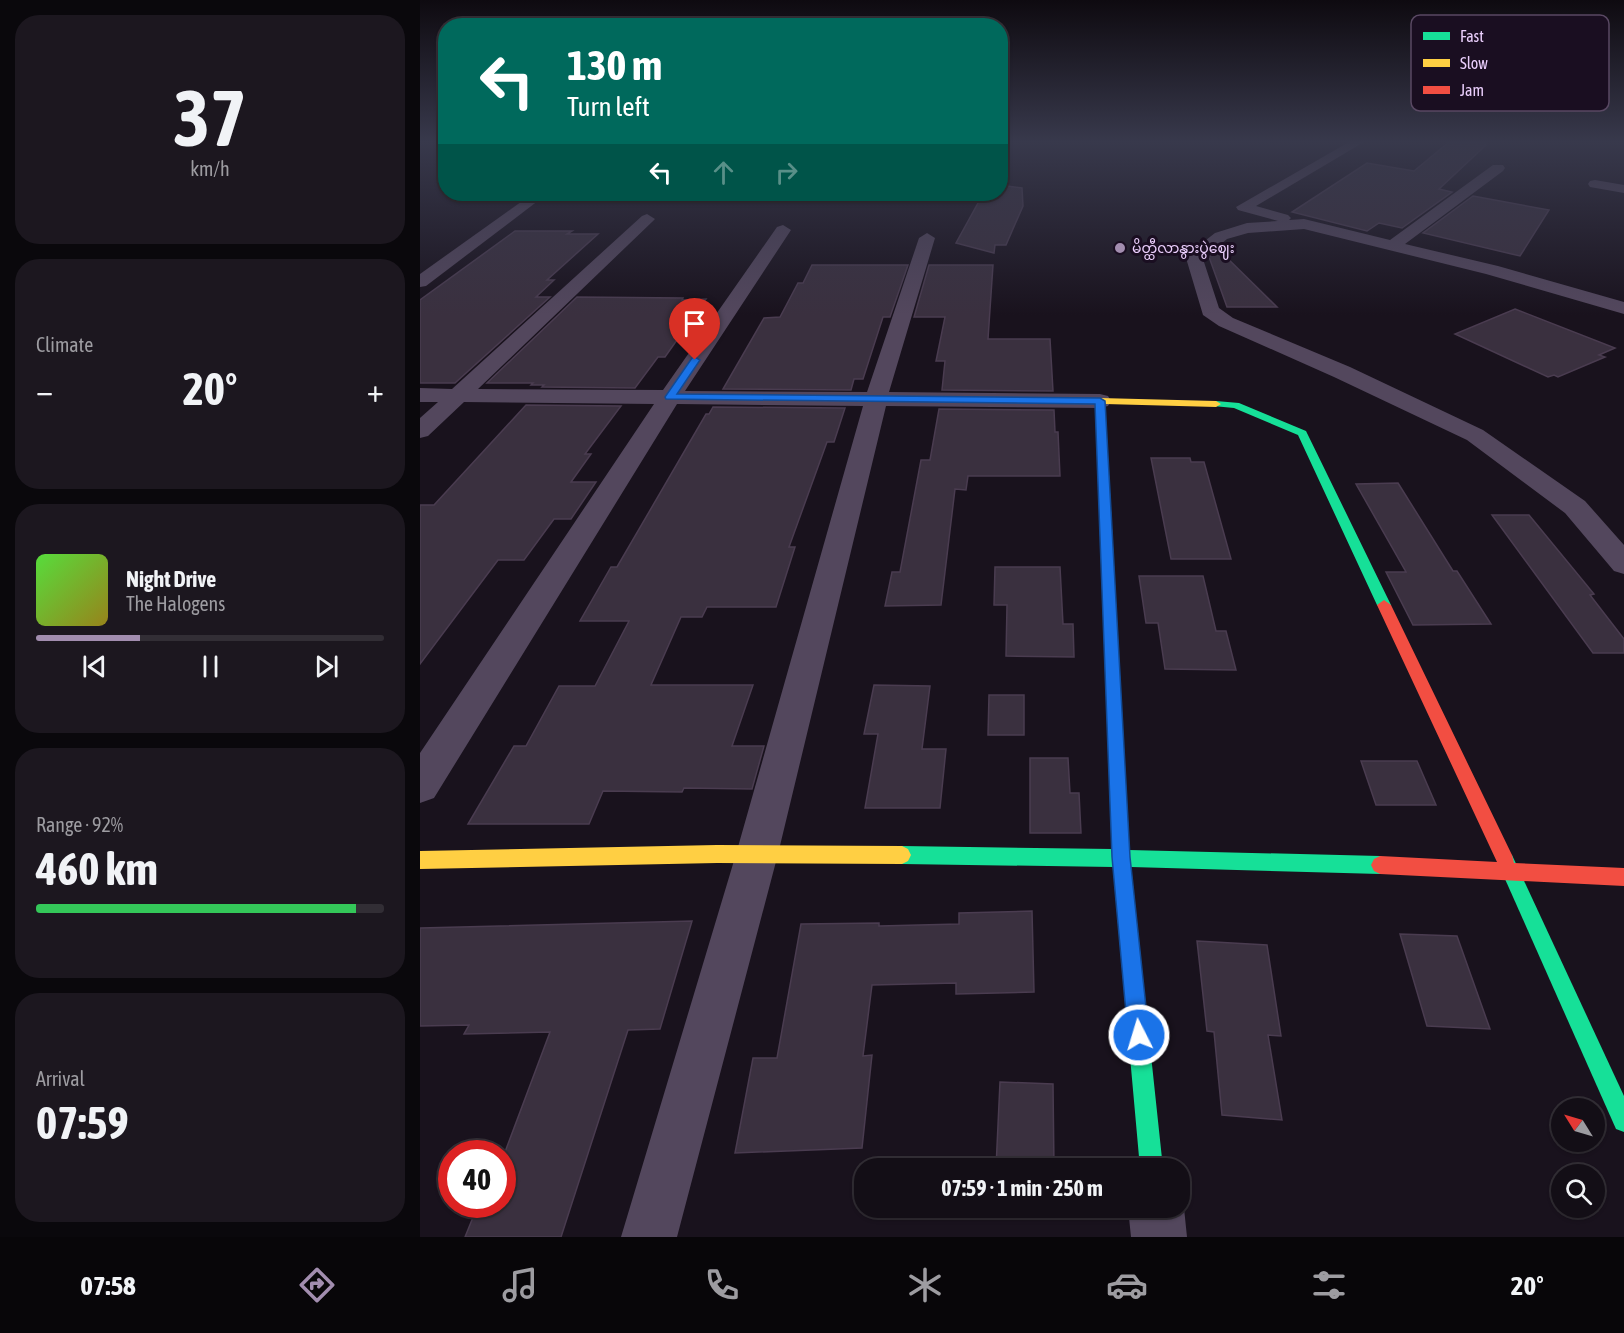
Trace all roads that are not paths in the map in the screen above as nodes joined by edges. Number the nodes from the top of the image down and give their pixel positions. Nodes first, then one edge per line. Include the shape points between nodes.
1 (1256, 200) edge
2 (1455, 200) edge
3 (530, 201) edge
4 (647, 219) dead end
5 (1304, 224) junction
6 (783, 230) dead end
7 (927, 238) dead end
8 (1392, 246) junction
9 (420, 282) edge
10 (1622, 305) edge
11 (457, 394) junction
12 (420, 395) edge
13 (670, 397) junction
14 (876, 399) junction
15 (1100, 401) junction
16 (420, 431) edge
17 (1575, 507) junction
18 (1624, 526) edge
19 (1624, 564) edge
20 (420, 786) edge
21 (757, 854) junction
22 (1121, 857) junction
23 (420, 860) edge
24 (1511, 871) junction
25 (1624, 877) edge
26 (1624, 1121) edge
27 (1151, 1158) edge
28 (1157, 1218) edge
29 (649, 1237) edge
30 (1159, 1237) edge

1 - 5 street via 1243,207
2 - 8 street
3 - 9 street
4 - 11 street
5 - 8 street
5 - 17 street via 1248,228 1221,236 1194,258 1210,311 1226,322 1474,435
6 - 13 street
7 - 14 street
8 - 10 street
11 - 12 street
11 - 13 street
11 - 16 street
13 - 14 street
13 - 20 street
14 - 15 street
14 - 21 street
15 - 22 street
15 - 24 street via 1236,405 1302,433
17 - 18 street
17 - 19 street
21 - 22 street
21 - 23 street
21 - 29 street
22 - 24 street
22 - 27 street
24 - 25 street
24 - 26 street
28 - 30 street

